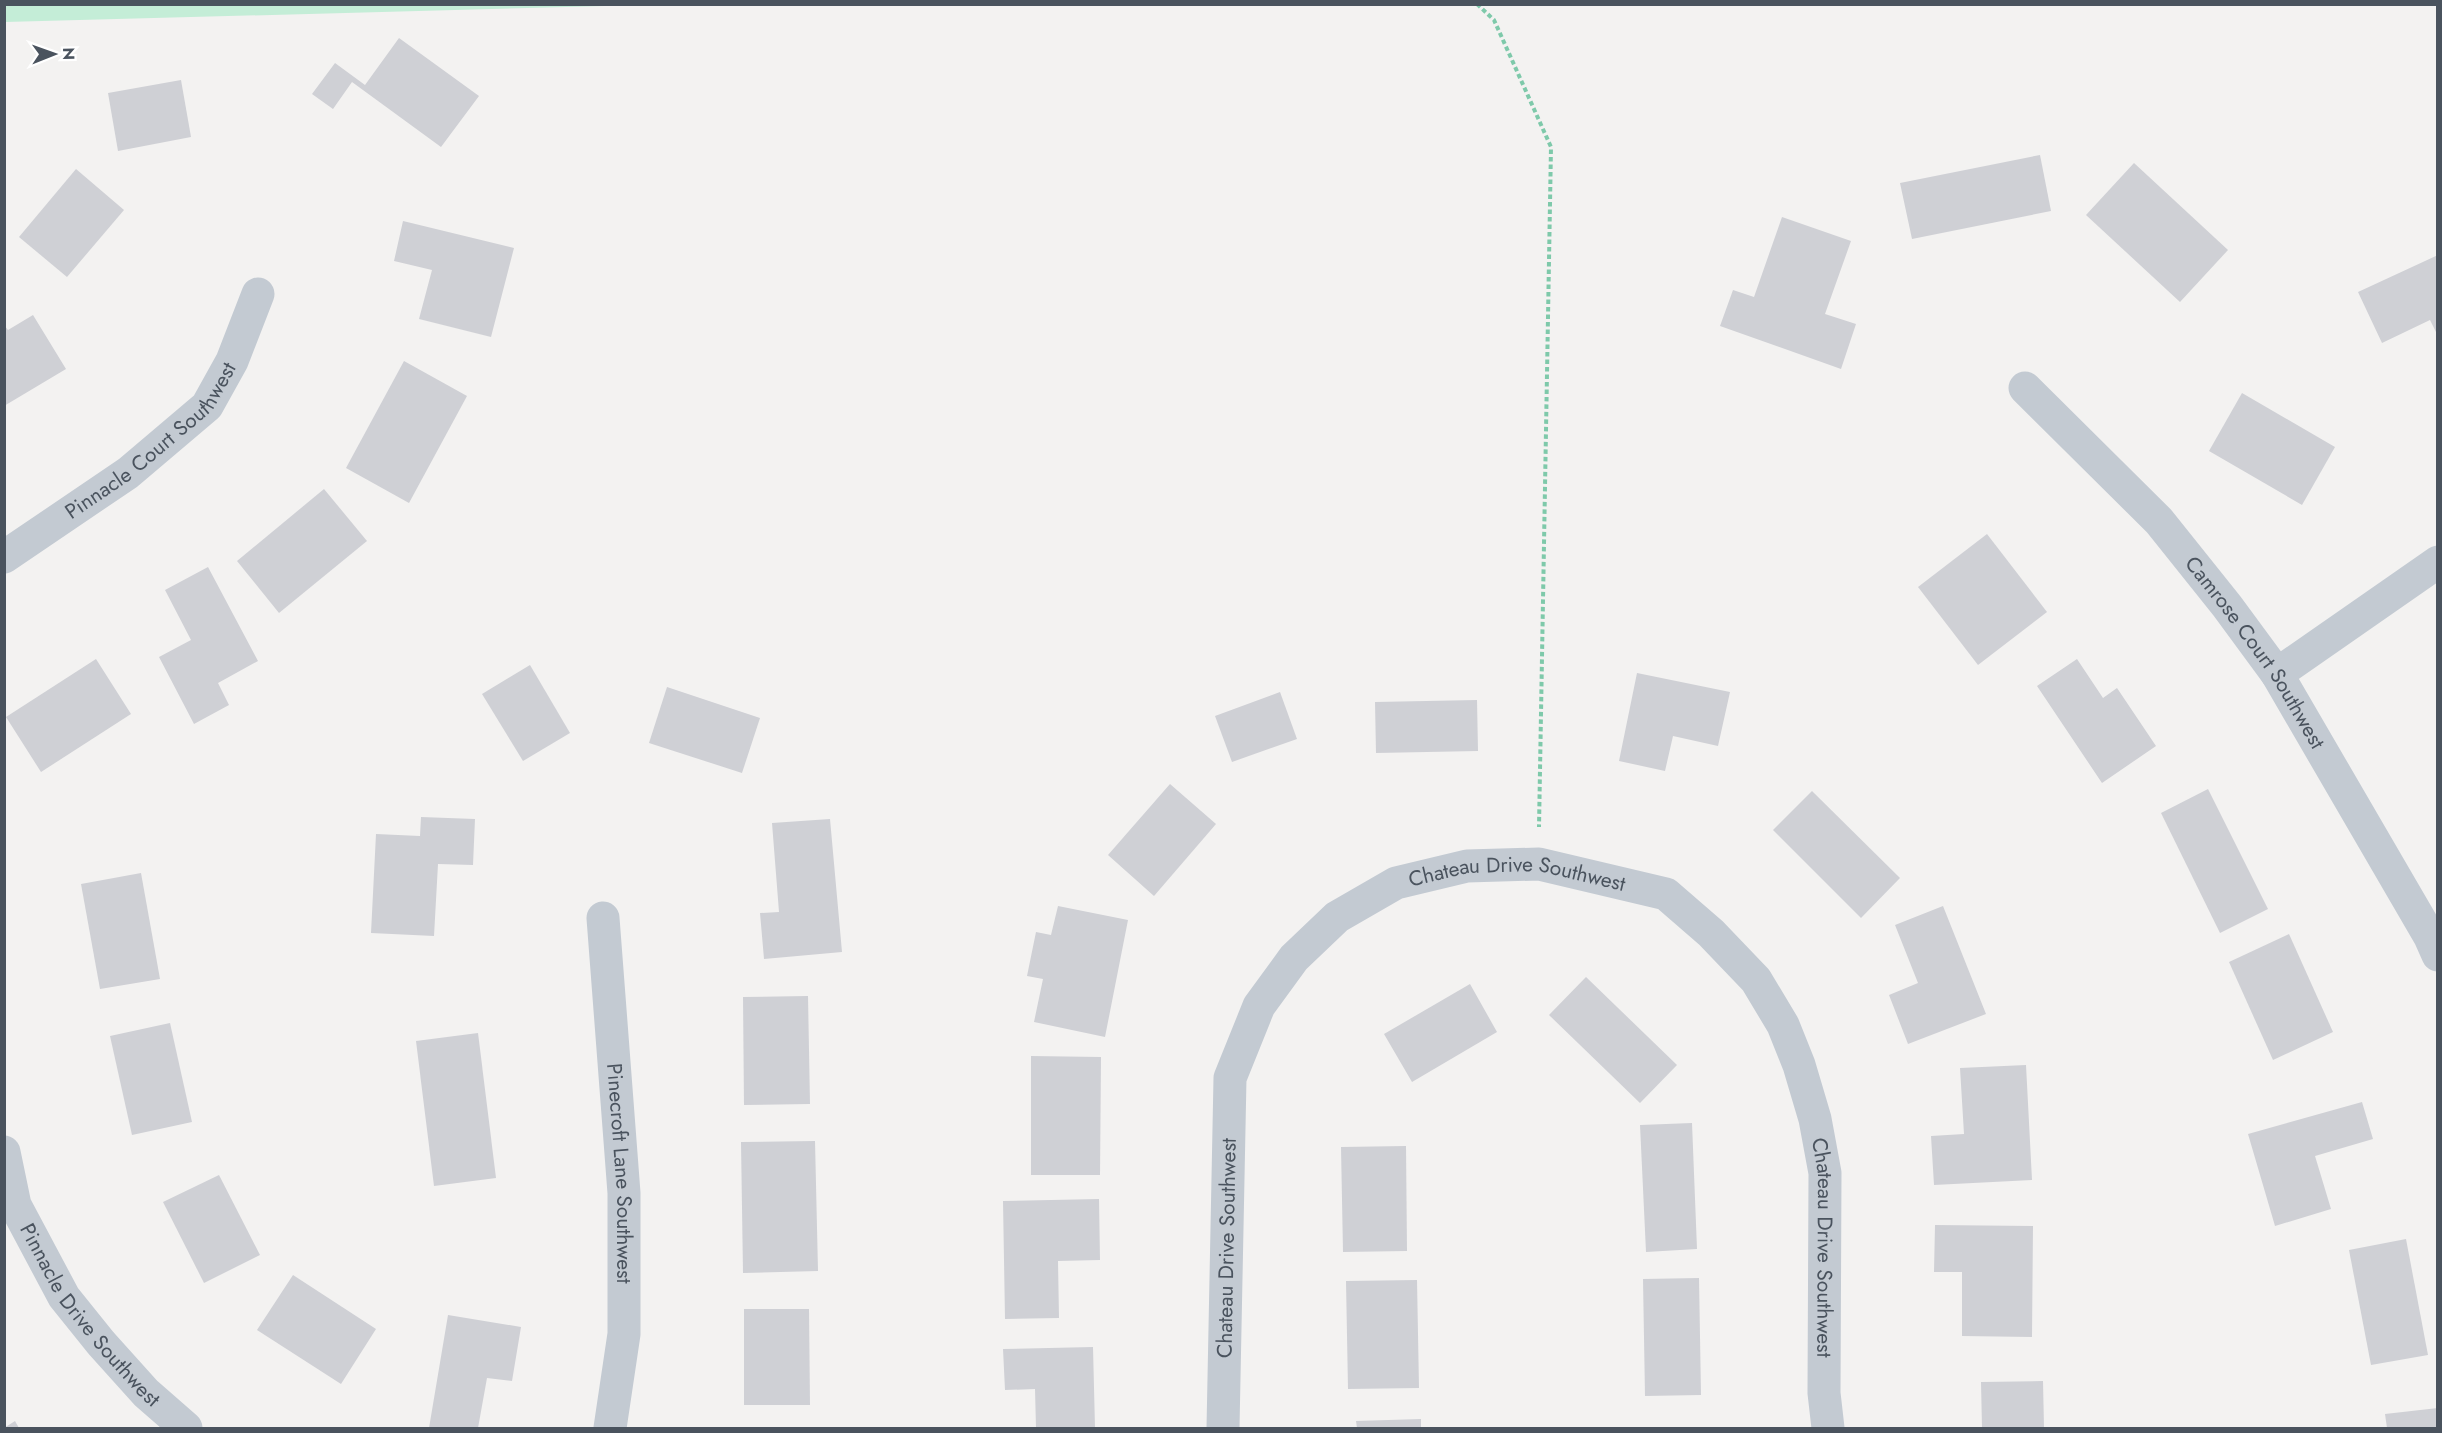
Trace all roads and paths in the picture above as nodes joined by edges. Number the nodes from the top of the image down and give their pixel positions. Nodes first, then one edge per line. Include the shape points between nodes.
1 (1477, 4) edge
2 (258, 294) dead end
3 (2025, 388) dead end
4 (4, 557) edge
5 (2438, 562) edge
6 (2277, 674) junction
7 (1539, 864) junction
8 (603, 918) dead end
9 (2438, 955) edge
10 (4, 1152) edge
11 (10, 1207) edge
12 (186, 1428) edge
13 (610, 1428) edge
14 (1223, 1428) edge
15 (1828, 1428) edge

1 - 7 path via 1494,20 1551,147
2 - 4 street, Pinnacle Court Southwest via 232,361 207,406 128,473
3 - 6 street, Camrose Court Southwest via 2159,521
5 - 6 street
6 - 9 street, Camrose Court Southwest
7 - 14 street, Chateau Drive Southwest via 1467,866 1396,883 1337,916 1294,958 1259,1006 1230,1078
7 - 15 street, Chateau Drive Southwest via 1666,894 1756,980 1783,1025 1815,1119 1825,1173 1824,1392
8 - 13 street, Pinecroft Lane Southwest via 624,1193 624,1334
10 - 11 street, Pinnacle Drive Southwest
11 - 12 street, Pinnacle Drive Southwest via 64,1297 146,1394

